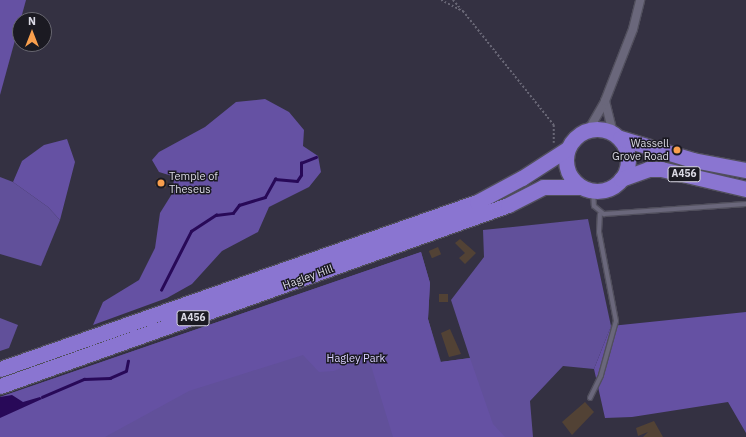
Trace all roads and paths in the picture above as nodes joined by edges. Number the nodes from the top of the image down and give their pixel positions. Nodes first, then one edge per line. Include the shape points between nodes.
1 (441, 0) edge
2 (453, 0) edge
3 (640, 0) edge
4 (463, 11) junction
5 (605, 101) junction
6 (588, 131) junction
7 (617, 136) junction
8 (561, 152) junction
9 (746, 170) edge
10 (621, 179) junction
11 (587, 188) junction
12 (746, 189) edge
13 (746, 204) edge
14 (600, 214) junction
15 (0, 369) edge
16 (0, 386) edge
17 (590, 398) dead end

1 - 4 path
2 - 4 path
3 - 5 street via 633,30
4 - 8 path via 554,125
5 - 6 street
5 - 7 street
6 - 7 highway
6 - 8 highway
7 - 9 highway, A456 via 693,160
7 - 10 highway via 626,144 629,160
8 - 11 highway via 565,169
8 - 15 highway, Hagley Hill / A456 via 522,178 477,202
10 - 11 highway via 602,189
10 - 12 highway, A456 via 648,169 661,169
11 - 14 lane
11 - 16 highway, Hagley Hill / A456 via 543,188 508,205
13 - 14 lane
14 - 17 lane via 599,232 616,321 601,374

